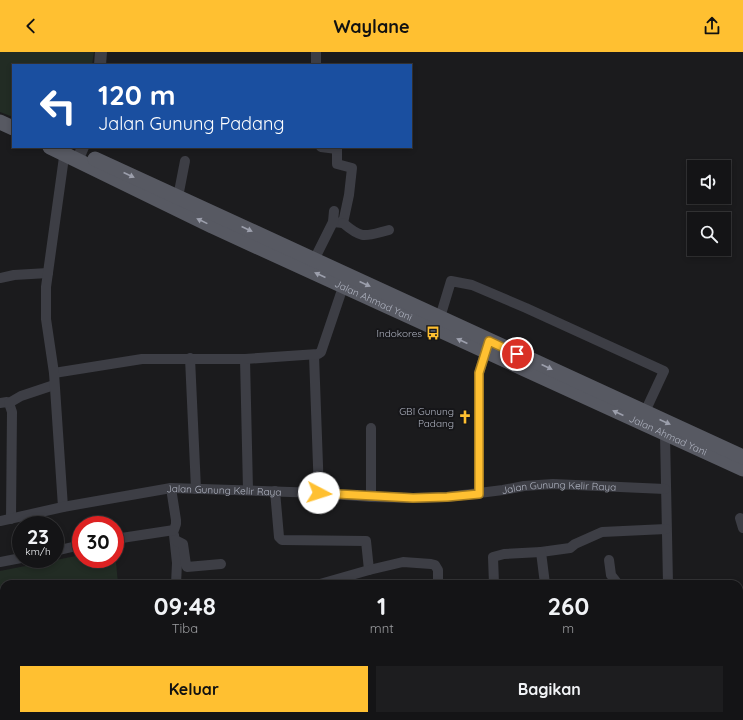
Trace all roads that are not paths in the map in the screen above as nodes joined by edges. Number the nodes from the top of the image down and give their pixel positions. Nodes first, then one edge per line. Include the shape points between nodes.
1 (102, 52) edge
2 (316, 52) edge
3 (100, 64) edge
4 (316, 64) edge
5 (0, 122) edge
6 (12, 128) edge
7 (56, 148) edge
8 (329, 148) edge
9 (73, 151) edge
10 (185, 161) dead end
11 (178, 197) junction
12 (334, 211) dead end
13 (338, 223) junction
14 (389, 230) dead end
15 (314, 260) junction
16 (48, 273) junction
17 (0, 278) edge
18 (345, 281) junction
19 (431, 320) junction
20 (487, 346) junction
21 (314, 356) junction
22 (190, 358) junction
23 (245, 359) junction
24 (54, 373) junction
25 (54, 385) junction
26 (5, 403) edge
27 (643, 418) junction
28 (371, 428) dead end
29 (665, 434) junction
30 (743, 457) edge
31 (743, 469) edge
32 (177, 488) junction
33 (196, 489) junction
34 (665, 489) junction
35 (248, 490) junction
36 (275, 491) junction
37 (319, 493) junction
38 (479, 494) junction
39 (370, 497) junction
40 (63, 508) junction
41 (11, 518) junction
42 (740, 518) dead end
43 (0, 521) edge
44 (743, 528) edge
45 (666, 529) junction
46 (177, 538) junction
47 (124, 539) edge
48 (541, 552) junction
49 (12, 560) edge
50 (609, 560) dead end
51 (0, 562) edge
52 (221, 564) dead end
53 (369, 570) junction
54 (176, 580) edge
55 (334, 580) edge
56 (438, 580) edge
57 (494, 580) edge
58 (544, 580) edge
59 (615, 580) edge
60 (668, 580) edge

1 - 3 street
2 - 4 street
5 - 6 main road
7 - 9 main road, Jalan Ahmad Yani
8 - 13 street via 337,149 336,164 352,168 349,195
9 -> 11 main road, Jalan Ahmad Yani
9 - 16 street
18 -> 9 main road, Jalan Ahmad Yani via 212,226
10 - 11 street
11 -> 15 main road, Jalan Ahmad Yani
12 - 13 street
13 - 14 street via 364,236
13 - 15 street
15 - 18 main road, Jalan Ahmad Yani
16 - 17 street
16 - 24 street via 46,320
18 - 19 main road, Jalan Ahmad Yani
18 - 21 street via 321,352
19 - 20 main road, Jalan Ahmad Yani
19 - 27 street via 451,281 472,285 556,321 664,371
20 - 27 main road, Jalan Ahmad Yani
20 - 38 street via 479,373
21 - 23 street
21 - 37 street
22 - 23 street
22 - 24 street via 142,359
22 - 33 street
23 - 35 street
24 - 25 street
25 - 26 street
25 - 40 street
26 - 41 street via 12,412
27 - 29 main road, Jalan Ahmad Yani
27 -> 30 main road, Jalan Ahmad Yani
28 - 39 street
29 - 31 main road, Jalan Ahmad Yani
29 - 34 street
32 - 33 street, Jalan Gunung Kelir Raya
32 - 40 street, Jalan Gunung Kelir Raya
32 - 46 street
33 - 35 street, Jalan Gunung Kelir Raya
34 - 38 street, Jalan Gunung Kelir Raya via 552,484
34 - 45 street
35 - 36 street, Jalan Gunung Kelir Raya
36 - 37 street, Jalan Gunung Kelir Raya
36 - 53 street via 279,537 282,540 366,540
37 - 39 street, Jalan Gunung Kelir Raya
38 - 39 street, Jalan Gunung Kelir Raya via 447,497
40 - 41 street, Jalan Gunung Kelir Raya
41 - 43 street, Jalan Gunung Kelir Raya
42 - 44 street
45 - 48 street via 602,532 570,548
45 - 60 street
46 - 47 street
46 - 52 street via 183,545 187,567
46 - 54 street
48 - 57 street via 495,556
48 - 58 street
49 - 51 street
50 - 59 street via 611,575
53 - 55 street
53 - 56 street via 407,562 435,565

